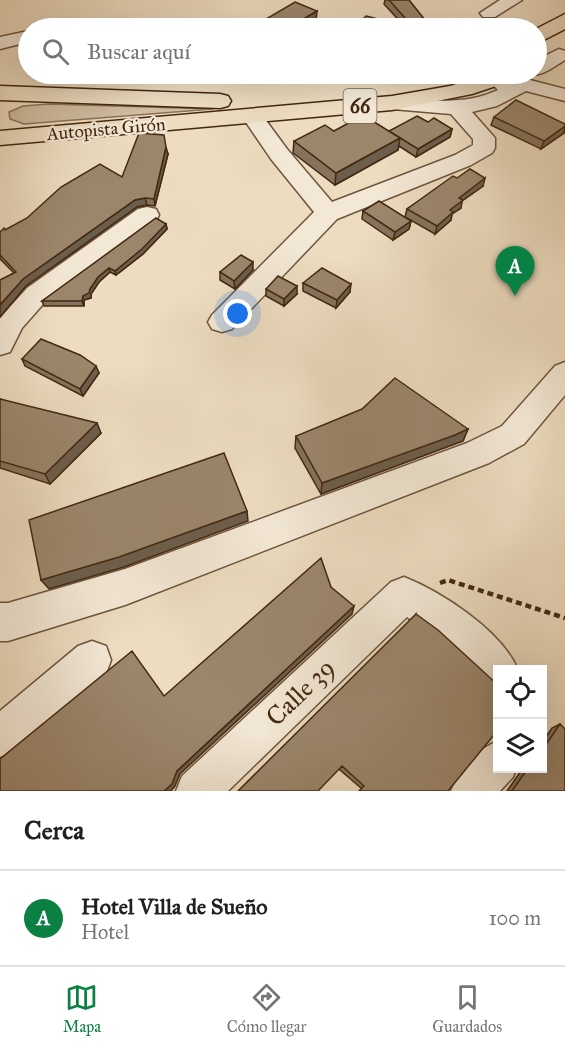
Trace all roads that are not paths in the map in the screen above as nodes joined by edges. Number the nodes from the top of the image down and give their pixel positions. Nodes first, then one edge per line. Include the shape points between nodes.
1 (513, 0) edge
2 (489, 13) dead end
3 (565, 20) edge
4 (547, 32) edge
5 (18, 39) edge
6 (0, 43) edge
7 (564, 50) edge
8 (547, 54) edge
9 (547, 62) edge
10 (437, 84) edge
11 (487, 84) edge
12 (530, 84) edge
13 (0, 93) edge
14 (565, 95) edge
15 (196, 100) junction
16 (457, 100) junction
17 (252, 115) junction
18 (212, 120) junction
19 (0, 138) edge
20 (328, 213) junction
21 (147, 215) dead end
22 (222, 322) dead end
23 (0, 344) edge
24 (565, 374) edge
25 (0, 622) edge
26 (92, 660) dead end
27 (495, 665) edge
28 (0, 737) edge
29 (493, 768) edge
30 (197, 791) edge
31 (472, 791) edge

1 - 2 street
3 - 4 highway
5 - 6 street
7 - 8 highway
7 - 9 street
10 - 15 highway, 66 via 290,100
11 - 16 highway, 66
12 - 14 street
13 - 15 highway, Autopista Girón / 66
15 - 18 highway via 166,104 30,100 13,104 1,116 12,125 29,128 174,117
16 - 17 highway, 66
16 - 20 street via 484,138 480,152
17 - 18 highway, 66
17 - 20 street
18 - 19 highway, Autopista Girón / 66
20 - 22 street
21 - 23 street via 36,295 12,321
24 - 25 street via 513,435 478,453 125,587
26 - 28 street
27 - 30 street, Calle 39 via 432,609 404,595
29 - 31 street

